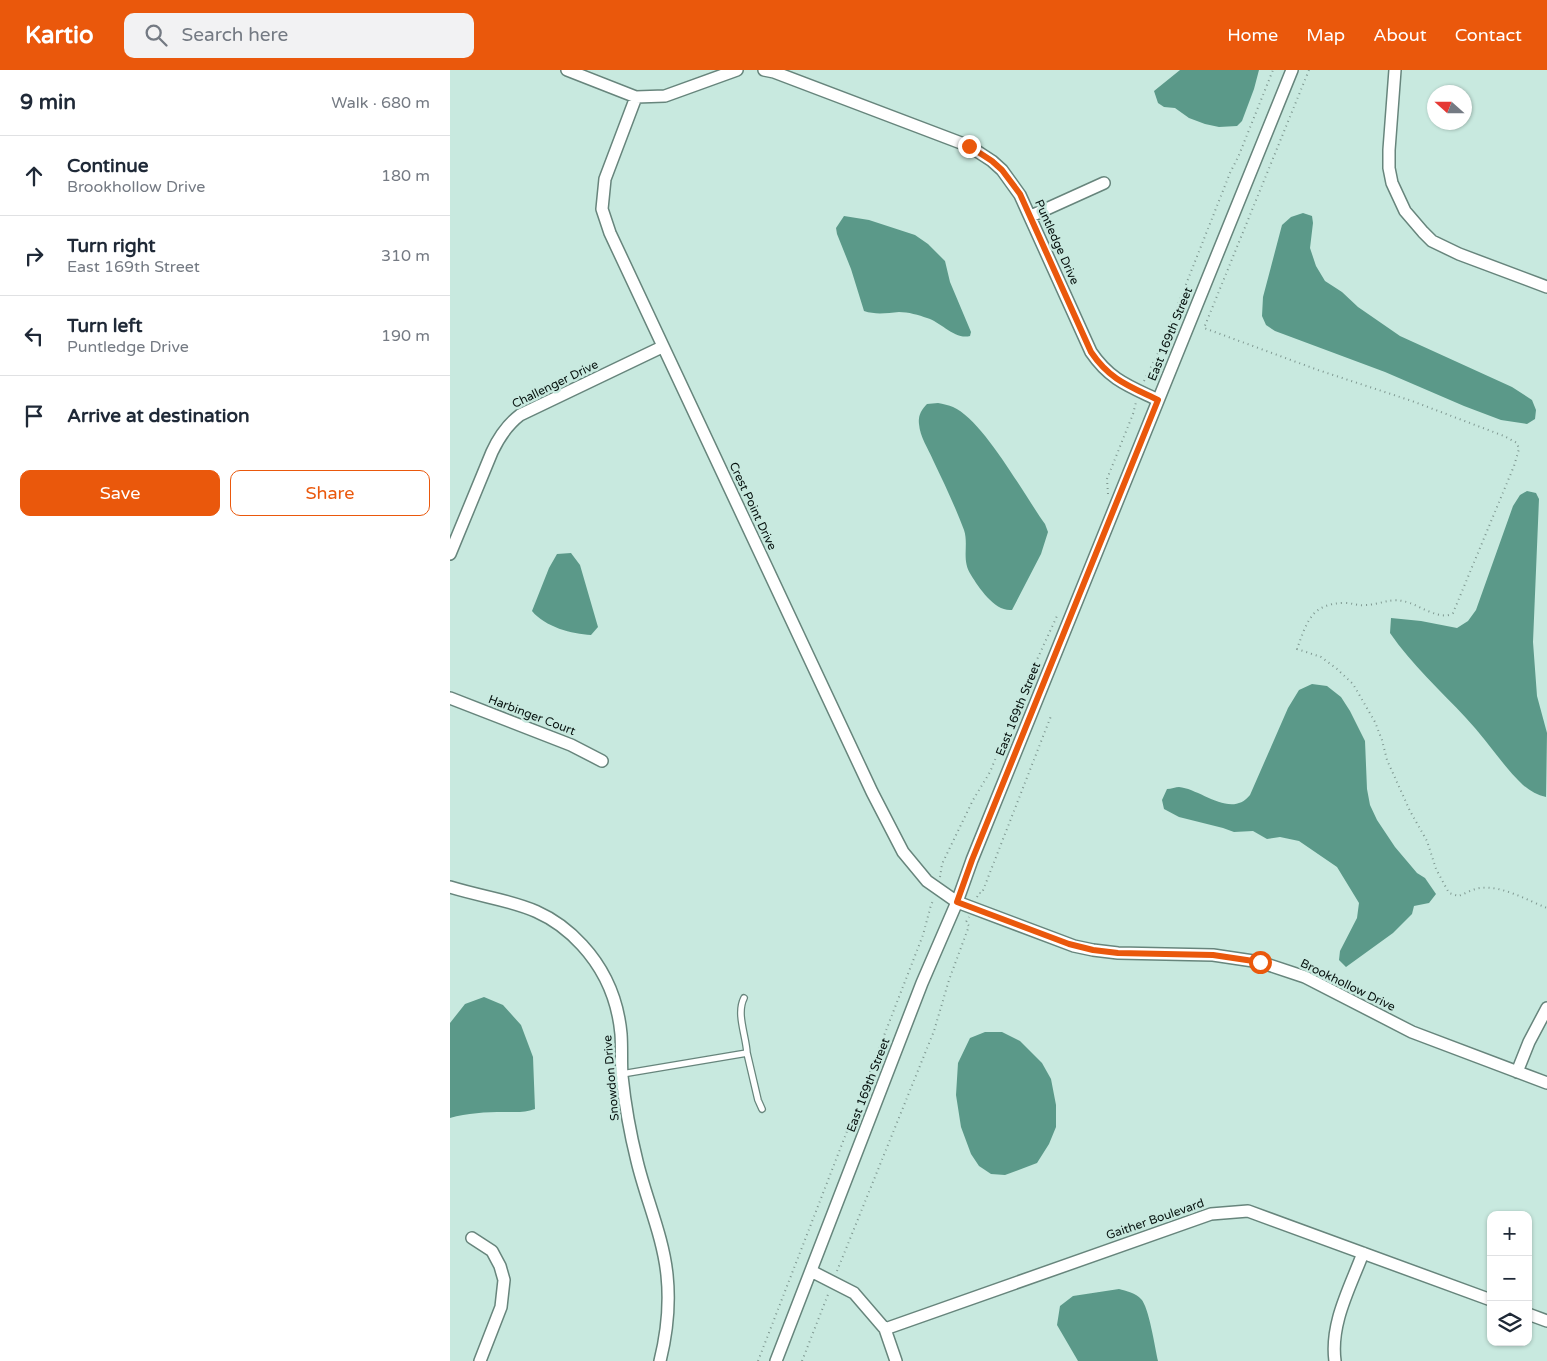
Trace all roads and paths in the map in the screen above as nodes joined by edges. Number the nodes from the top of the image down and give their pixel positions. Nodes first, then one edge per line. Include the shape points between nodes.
1 (567, 70) edge
2 (737, 70) edge
3 (764, 70) edge
4 (1273, 70) edge
5 (1292, 70) edge
6 (1309, 70) edge
7 (1395, 70) edge
8 (636, 97) junction
9 (1104, 183) dead end
10 (1031, 216) junction
11 (1546, 282) edge
12 (662, 347) junction
13 (1139, 391) junction
14 (1158, 400) junction
15 (1108, 496) dead end
16 (450, 554) edge
17 (1060, 610) dead end
18 (450, 698) edge
19 (1051, 716) dead end
20 (602, 761) dead end
21 (450, 887) edge
22 (938, 888) junction
23 (957, 902) junction
24 (973, 908) junction
25 (1547, 908) edge
26 (744, 998) dead end
27 (1547, 1008) edge
28 (747, 1053) junction
29 (1517, 1072) junction
30 (622, 1074) junction
31 (1547, 1083) edge
32 (762, 1109) dead end
33 (472, 1238) dead end
34 (1363, 1253) junction
35 (811, 1271) junction
36 (833, 1282) junction
37 (1487, 1299) edge
38 (1532, 1315) edge
39 (1547, 1321) edge
40 (885, 1330) junction
41 (480, 1361) edge
42 (660, 1361) edge
43 (758, 1361) edge
44 (776, 1361) edge
45 (802, 1361) edge
46 (896, 1361) edge
47 (1335, 1361) edge

1 - 8 street
2 - 8 street via 666,96
3 - 10 street, Puntledge Drive via 969,146 1002,170
4 - 13 path via 1162,345
5 - 14 street, East 169th Street
6 - 25 path via 1204,328 1412,401 1517,444 1519,449 1514,466 1453,613 1444,616 1396,600 1365,605 1334,604 1311,616 1297,649 1321,657 1353,684 1375,722 1387,760 1449,893 1458,896 1487,887
7 - 11 street via 1389,168 1405,211 1432,241 1459,254
8 - 12 street, Crest Point Drive via 605,179 602,209
9 - 10 street
10 - 13 street, Puntledge Drive via 1091,352 1106,372
12 - 16 street, Challenger Drive via 520,415 512,422 492,452
12 - 22 street, Crest Point Drive via 892,832 916,868
13 - 14 street, Puntledge Drive
13 - 15 path via 1107,479
14 - 23 street, East 169th Street
17 - 22 path via 990,772 942,864
18 - 20 street, Harbinger Court via 572,745
19 - 24 path via 982,893 979,893
21 - 30 street, Snowdon Drive via 511,901 539,912 566,929 582,945 603,973 614,998 621,1034
22 - 23 street, Crest Point Drive
22 - 43 path via 923,935
23 - 24 street, Brookhollow Drive
23 - 35 street, East 169th Street via 922,983
24 - 29 street, Brookhollow Drive via 1093,950 1213,955 1260,962 1305,977 1406,1029
24 - 36 path via 934,1031
26 - 28 lane via 741,1016
27 - 29 street
28 - 30 lane
28 - 32 lane
29 - 31 street, Brookhollow Drive
30 - 42 street, Snowdon Drive via 637,1163 667,1274 668,1309
33 - 41 street via 492,1251 504,1280 501,1307
34 - 37 street, Gaither Boulevard
34 - 40 street, Gaither Boulevard via 1248,1210 1211,1214
34 - 47 street via 1336,1325
35 - 36 street
35 - 44 street, East 169th Street
36 - 40 street via 854,1293
36 - 45 path
38 - 39 street
40 - 46 street

